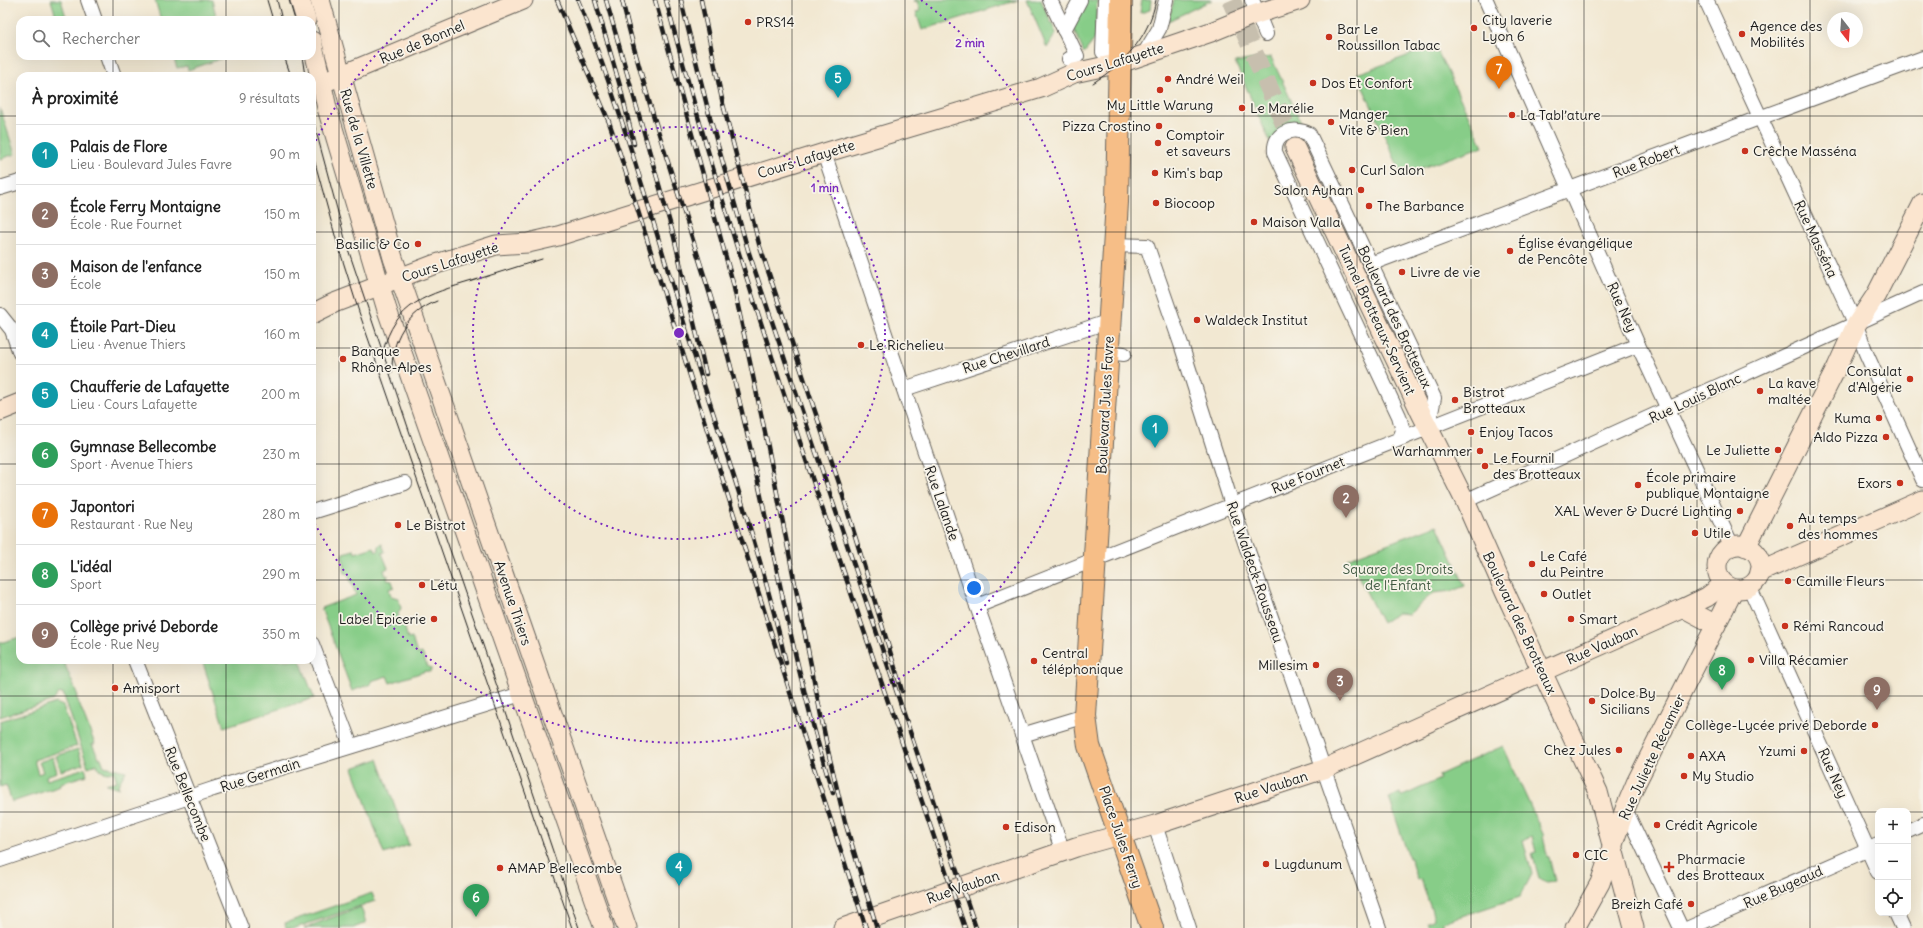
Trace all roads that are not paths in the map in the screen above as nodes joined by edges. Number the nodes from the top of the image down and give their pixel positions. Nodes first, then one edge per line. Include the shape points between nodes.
1 (88, 0) edge
2 (300, 0) edge
3 (320, 0) edge
4 (523, 0) edge
5 (1050, 0) edge
6 (1080, 0) edge
7 (1106, 0) edge
8 (1121, 0) edge
9 (1166, 0) edge
10 (1300, 0) edge
11 (1486, 0) edge
12 (1706, 0) edge
13 (1255, 7) edge
14 (94, 16) edge
15 (305, 16) edge
16 (1064, 30) junction
17 (1266, 34) dead end
18 (1144, 54) junction
19 (1923, 58) edge
20 (1069, 59) dead end
21 (108, 60) edge
22 (314, 60) edge
23 (1120, 63) junction
24 (113, 72) edge
25 (316, 72) edge
26 (341, 76) junction
27 (317, 85) edge
28 (1759, 118) junction
29 (1296, 148) tunnel mouth
30 (824, 153) junction
31 (16, 183) edge
32 (0, 188) edge
33 (1570, 190) junction
34 (1923, 203) edge
35 (1114, 245) junction
36 (1370, 264) junction
37 (400, 278) junction
38 (381, 286) junction
39 (1923, 293) edge
40 (316, 312) edge
41 (0, 315) edge
42 (1110, 321) junction
43 (1856, 325) junction
44 (16, 342) edge
45 (1638, 345) junction
46 (904, 389) junction
47 (16, 405) edge
48 (1669, 410) junction
49 (0, 411) edge
50 (1428, 427) junction
51 (1400, 438) junction
52 (1923, 480) edge
53 (405, 483) dead end
54 (1923, 500) edge
55 (1465, 501) junction
56 (1232, 505) junction
57 (316, 511) edge
58 (1739, 546) junction
59 (1095, 559) junction
60 (1742, 583) junction
61 (977, 606) junction
62 (1684, 608) junction
63 (1716, 625) junction
64 (316, 654) edge
65 (137, 664) edge
66 (1543, 672) junction
67 (521, 694) junction
68 (1085, 716) junction
69 (1022, 735) junction
70 (351, 746) junction
71 (1089, 746) joint
72 (1324, 769) junction
73 (190, 797) junction
74 (1625, 809) junction
75 (1923, 824) edge
76 (1154, 825) junction
77 (1911, 830) edge
78 (1120, 835) junction
79 (1612, 847) junction
80 (1873, 847) edge
81 (1063, 852) junction
82 (1875, 857) edge
83 (0, 860) edge
84 (1897, 916) edge
85 (241, 928) edge
86 (604, 928) edge
87 (627, 928) edge
88 (843, 928) edge
89 (1152, 928) edge
90 (1189, 928) edge
91 (1379, 928) edge
92 (1575, 928) edge
93 (1634, 928) edge
94 (1681, 928) edge
95 (1689, 928) edge
96 (1903, 928) edge

1 - 14 street
2 - 15 main road
3 - 26 main road, Rue de la Villette
4 - 26 main road, Rue de Bonnel
5 - 16 street
6 - 16 street
7 - 23 street via 1103,52
8 - 23 main road, Boulevard Jules Favre
9 - 18 street via 1159,29
10 - 13 main road, Cours Lafayette
11 - 33 street, Rue Ney
12 - 28 street, Rue Masséna
13 - 17 street
13 - 18 main road, Cours Lafayette
16 - 20 street via 1077,56
18 - 23 main road, Cours Lafayette
19 - 28 street, Rue Robert
21 - 24 street
22 - 25 main road, Rue de la Villette
23 - 30 main road, Cours Lafayette via 1074,73 1041,88
23 - 35 main road, Boulevard Jules Favre
26 - 27 main road, Rue de Bonnel
26 - 37 main road, Rue de la Villette
27 - 38 main road, Rue de la Villette
28 - 33 street, Rue Robert
28 - 43 street, Rue Masséna
29 - 50 main road, Tunnel Brotteaux-Servient
30 - 37 main road, Cours Lafayette via 558,236 528,243 496,246 417,270
30 - 46 street, Rue Lalande
31 - 32 street
33 - 36 street, Rue Robert
33 - 45 street, Rue Ney
34 - 43 main road via 1876,295
35 - 42 main road, Boulevard Jules Favre
35 - 56 street, Rue Waldeck-Rousseau via 1147,246
36 - 50 street, Boulevard des Brotteaux via 1434,398
36 - 51 street, Boulevard des Brotteaux via 1309,134 1298,130 1278,137 1274,144 1275,152 1398,416 1403,428
37 - 38 main road, Cours Lafayette
37 - 87 main road, Avenue Thiers
38 - 40 main road, Cours Lafayette
38 - 67 main road, Avenue Thiers via 397,340
39 - 43 street, Rue Louis Blanc
41 - 44 street via 12,330
42 - 46 street, Rue Chevillard
42 - 59 main road, Boulevard Jules Favre via 1116,353
43 - 48 street, Rue Louis Blanc
43 - 52 street, Rue Masséna
43 - 58 main road via 1837,367
45 - 48 street, Rue Ney
45 - 50 street, Rue Fournet
46 - 61 street, Rue Lalande
47 - 49 main road
48 - 55 street, Rue Louis Blanc
48 - 58 street, Rue Ney
50 - 51 street, Rue Fournet
50 - 55 main road, Boulevard des Brotteaux
51 - 56 street, Rue Fournet
53 - 57 street
54 - 60 main road, Rue Vauban
55 - 66 main road, Boulevard des Brotteaux
56 - 59 street, Rue Fournet
56 - 72 street, Rue Waldeck-Rousseau
58 - 60 main road via 1753,551 1759,559
58 - 60 main road via 1721,554 1717,563 1719,576
59 - 61 street, Rue Fournet
59 - 68 main road, Boulevard Jules Favre
60 - 62 main road, Rue Vauban
60 - 63 main road, Rue Juliette Récamier
60 - 80 street, Rue Ney
61 - 69 street, Rue Lalande
62 - 63 main road
62 - 66 main road, Rue Vauban
63 - 74 main road, Rue Juliette Récamier
64 - 70 street
65 - 73 street, Rue Bellecombe
66 - 72 main road, Rue Vauban
66 - 79 main road, Boulevard des Brotteaux via 1598,792
67 - 70 street, Rue Germain
67 - 86 main road, Avenue Thiers
68 - 69 street
68 - 71 main road, Boulevard Jules Favre
69 - 81 street, Rue Lalande
70 - 73 street, Rue Germain
71 - 78 main road, Place Jules Ferry
72 - 76 main road, Rue Vauban
72 - 91 street, Rue Waldeck-Rousseau
73 - 83 street, Rue Germain
73 - 85 street, Rue Bellecombe
74 - 79 main road, Rue Juliette Récamier
74 - 94 street
75 - 77 street
76 - 78 main road, Rue Vauban
76 - 90 street
78 - 81 main road, Rue Vauban
78 - 89 main road, Place Jules Ferry
79 - 92 main road, Rue Juliette Récamier via 1600,883
79 - 93 main road, Boulevard des Brotteaux
80 - 82 street, Rue Ney
80 - 95 street, Rue Bugeaud
81 - 88 main road, Rue Vauban
84 - 96 street

